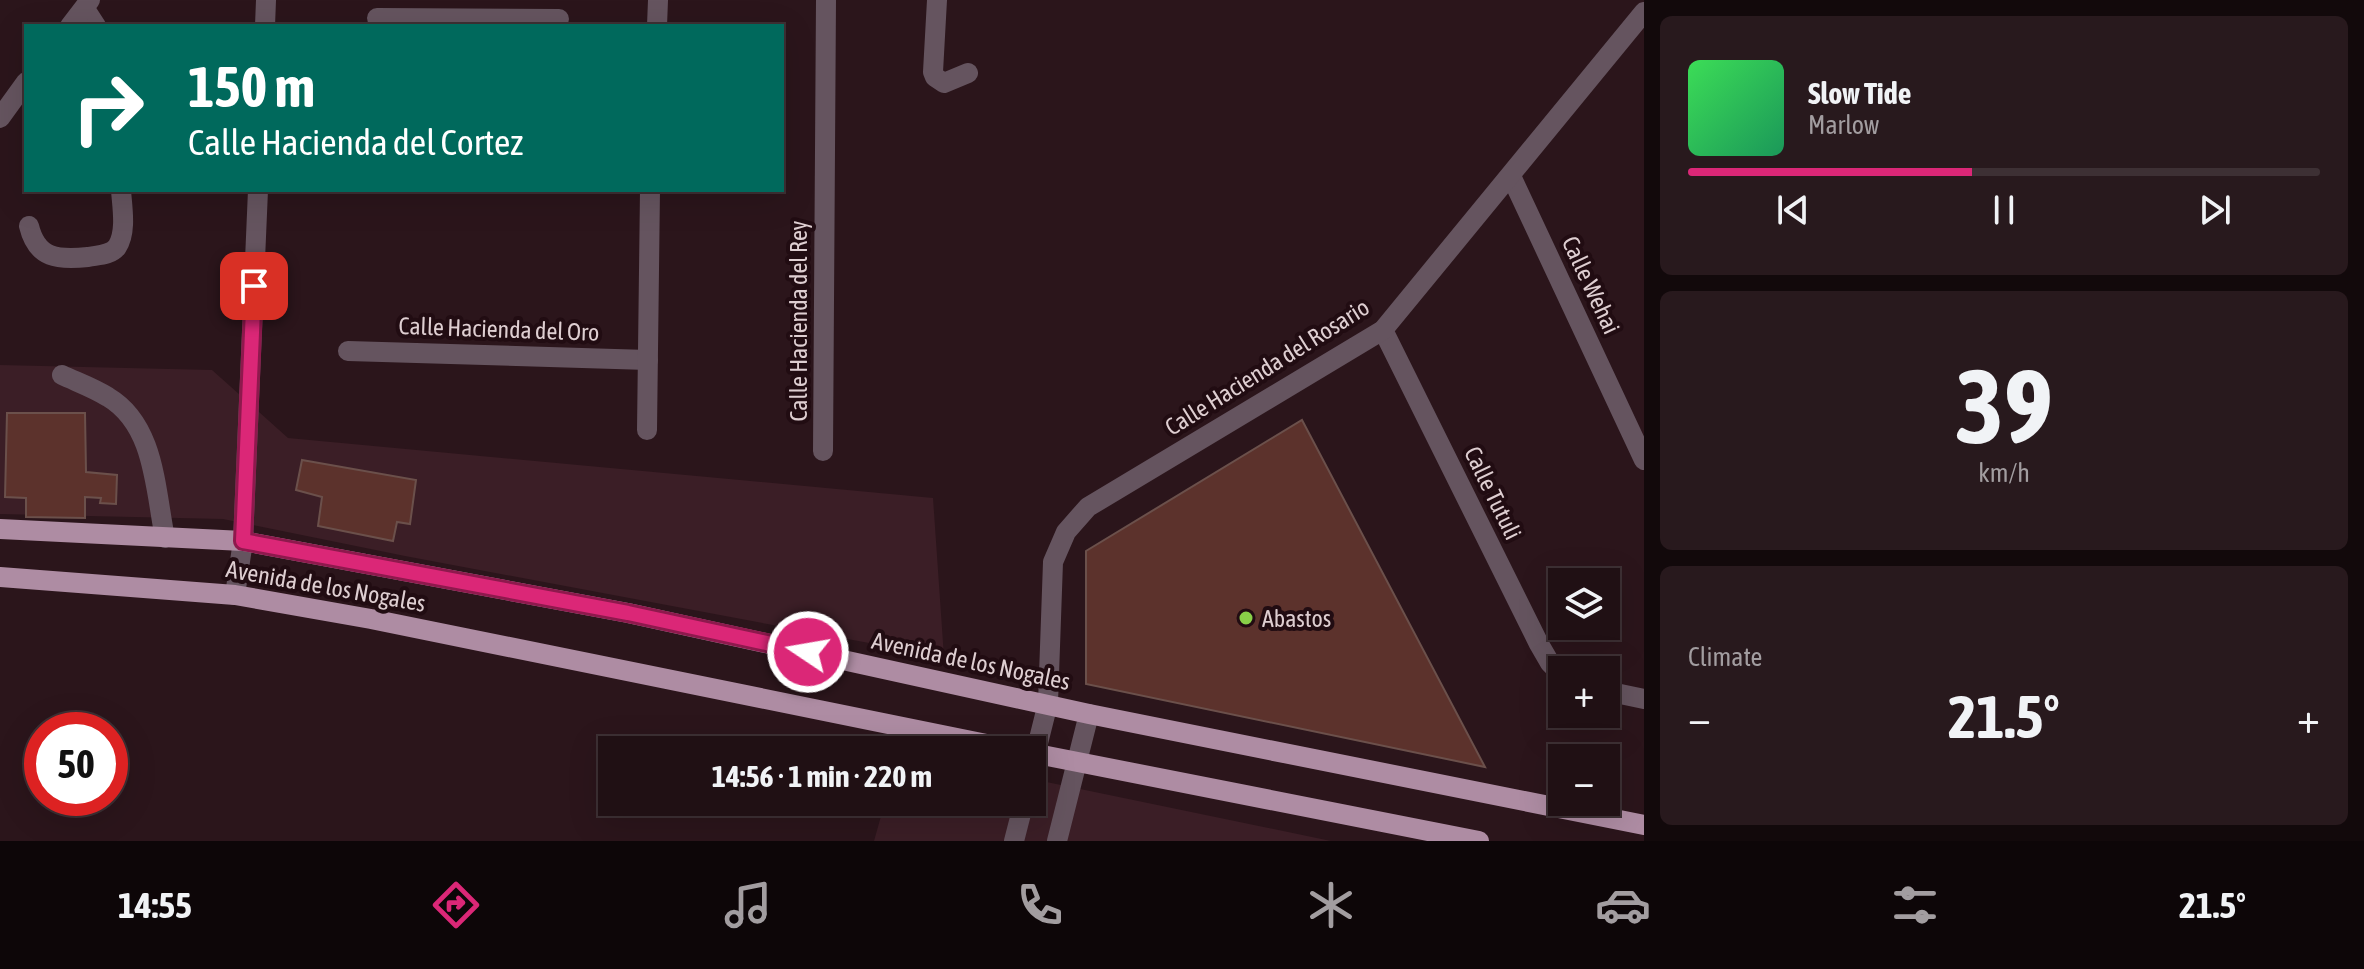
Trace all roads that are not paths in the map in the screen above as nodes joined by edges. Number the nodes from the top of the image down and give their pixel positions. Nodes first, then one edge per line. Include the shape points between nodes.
1 (266, 0) edge
2 (658, 0) edge
3 (826, 0) edge
4 (937, 0) edge
5 (460, 9) edge
6 (90, 12) edge
7 (1643, 14) edge
8 (377, 18) dead end
9 (559, 19) dead end
10 (73, 24) edge
11 (265, 24) edge
12 (657, 24) edge
13 (968, 73) dead end
14 (24, 85) edge
15 (0, 118) edge
16 (1511, 176) junction
17 (121, 192) edge
18 (258, 192) edge
19 (650, 192) edge
20 (29, 226) dead end
21 (1383, 330) junction
22 (348, 351) dead end
23 (648, 360) junction
24 (62, 375) dead end
25 (647, 430) dead end
26 (823, 451) dead end
27 (1644, 460) edge
28 (0, 529) edge
29 (165, 538) junction
30 (243, 541) junction
31 (0, 577) edge
32 (235, 595) junction
33 (1548, 660) edge
34 (1620, 694) edge
35 (1644, 699) edge
36 (1048, 703) junction
37 (1089, 714) junction
38 (933, 736) edge
39 (1036, 736) edge
40 (1046, 759) edge
41 (1076, 763) junction
42 (1020, 816) edge
43 (1644, 825) edge
44 (1014, 841) edge
45 (1057, 841) edge
46 (1479, 841) edge

1 - 11 street
2 - 12 street
3 - 26 street, Calle Hacienda del Rey
4 - 13 street via 935,77 944,83
5 - 8 street
5 - 9 street
6 - 10 street
7 - 16 street, Calle Hacienda del Rosario
14 - 15 street
16 - 21 street, Calle Hacienda del Rosario
16 - 27 street, Calle Wehai
17 - 20 street via 120,238 105,254 64,260 50,256 33,242
18 - 30 street
19 - 23 street
21 - 33 street, Calle Tutuli
21 - 36 street, Calle Hacienda del Rosario via 1088,507 1066,532 1053,562
22 - 23 street, Calle Hacienda del Oro
23 - 25 street
24 - 29 street via 109,397 144,436
28 - 29 main road, Avenida de los Nogales
29 - 30 main road, Avenida de los Nogales
30 - 32 street
30 - 36 main road, Avenida de los Nogales via 628,613
31 - 32 main road, Avenida de los Nogales
32 - 38 main road, Avenida de los Nogales
34 - 35 street
36 - 37 main road, Avenida de los Nogales
36 - 39 street, Calle Hacienda del Rosario
37 - 41 street
37 - 43 main road, Avenida de los Nogales
40 - 41 main road, Avenida de los Nogales
41 - 45 street
41 - 46 main road, Avenida de los Nogales
42 - 44 street

